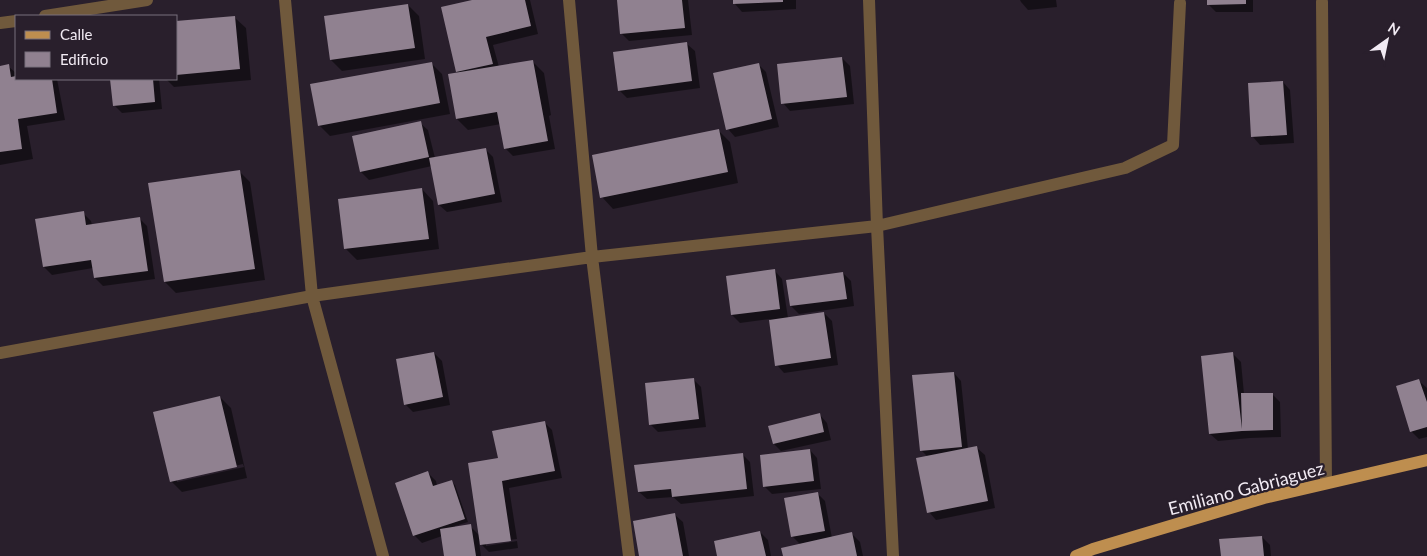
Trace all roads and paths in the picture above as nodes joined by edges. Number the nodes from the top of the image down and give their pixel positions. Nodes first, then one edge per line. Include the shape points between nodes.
1 (148, 0) edge
2 (285, 0) edge
3 (569, 0) edge
4 (869, 0) edge
5 (1322, 2) dead end
6 (1180, 3) dead end
7 (51, 15) edge
8 (15, 21) edge
9 (0, 24) edge
10 (877, 226) junction
11 (592, 258) junction
12 (312, 296) junction
13 (0, 353) edge
14 (1427, 460) edge
15 (1326, 484) junction
16 (383, 556) edge
17 (629, 556) edge
18 (893, 556) edge
19 (1076, 556) edge

1 - 7 street
2 - 12 street
3 - 11 street
4 - 10 street
5 - 15 street
6 - 10 street via 1174,145 1125,168
8 - 9 street
10 - 11 street
10 - 18 street
11 - 12 street
11 - 17 street
12 - 13 street
12 - 16 street
14 - 15 main road, Emiliano Gabriaguez
15 - 19 main road, Emiliano Gabriaguez via 1264,498

